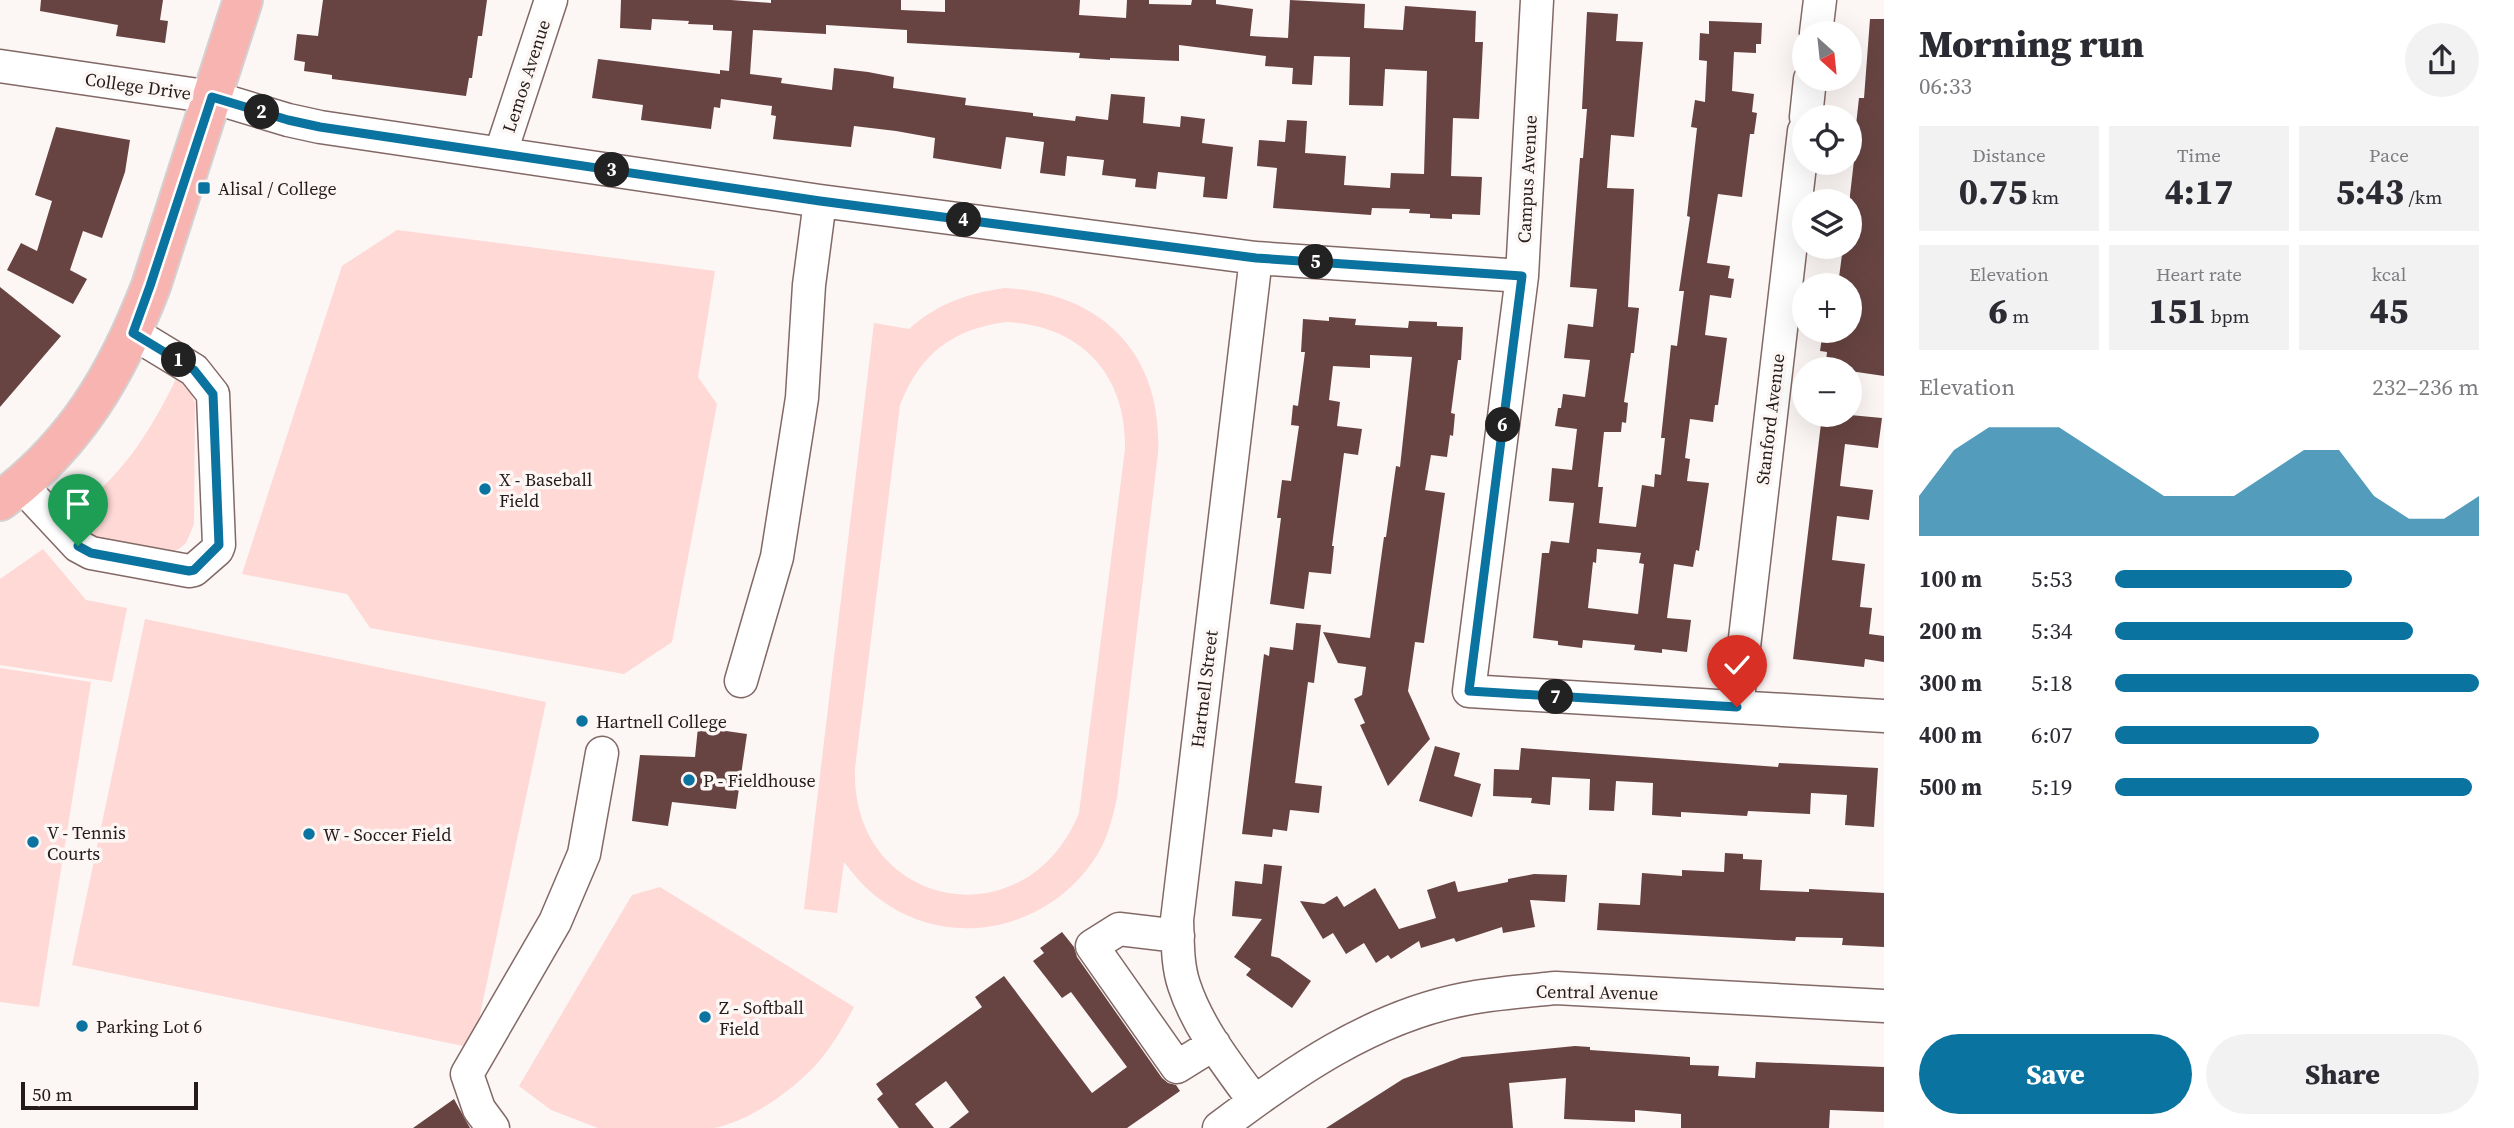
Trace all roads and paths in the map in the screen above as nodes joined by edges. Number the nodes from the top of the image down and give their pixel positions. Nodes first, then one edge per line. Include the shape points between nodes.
1 (243, 0) edge
2 (551, 0) edge
3 (1537, 0) edge
4 (1820, 0) edge
5 (1817, 21) edge
6 (0, 66) edge
7 (212, 97) junction
8 (501, 152) junction
9 (1799, 175) edge
10 (820, 201) junction
11 (1256, 258) junction
12 (1522, 276) junction
13 (133, 333) junction
14 (10, 493) edge
15 (741, 681) dead end
16 (1737, 707) junction
17 (1884, 716) edge
18 (601, 753) dead end
19 (1178, 936) junction
20 (1884, 1006) edge
21 (1214, 1044) junction
22 (1254, 1101) junction
23 (493, 1128) edge
24 (1219, 1128) edge

1 - 7 main road
2 - 8 street, Lemos Avenue
3 - 12 street, Campus Avenue
4 - 5 street
6 - 7 street, College Drive
7 - 8 street, College Drive via 320,127
7 - 13 main road
8 - 10 street, College Drive
9 - 16 street, Stanford Avenue
10 - 11 street, College Drive
10 - 15 street via 802,398 776,557
11 - 12 street, College Drive
11 - 19 street, Hartnell Street
12 - 16 street, Campus Avenue via 1469,691
13 - 14 main road via 89,411 59,449
13 - 14 street via 194,370 213,394 217,550 189,571 91,553
16 - 17 street
18 - 23 street via 584,855 555,922 467,1074 479,1109
19 - 21 street, Hartnell Street via 1184,983
19 - 21 street via 1119,929 1092,946 1177,1067
20 - 22 street, Central Avenue via 1620,990 1506,992 1387,1023 1329,1052
21 - 22 street, Hartnell Street
22 - 24 street, Central Avenue

